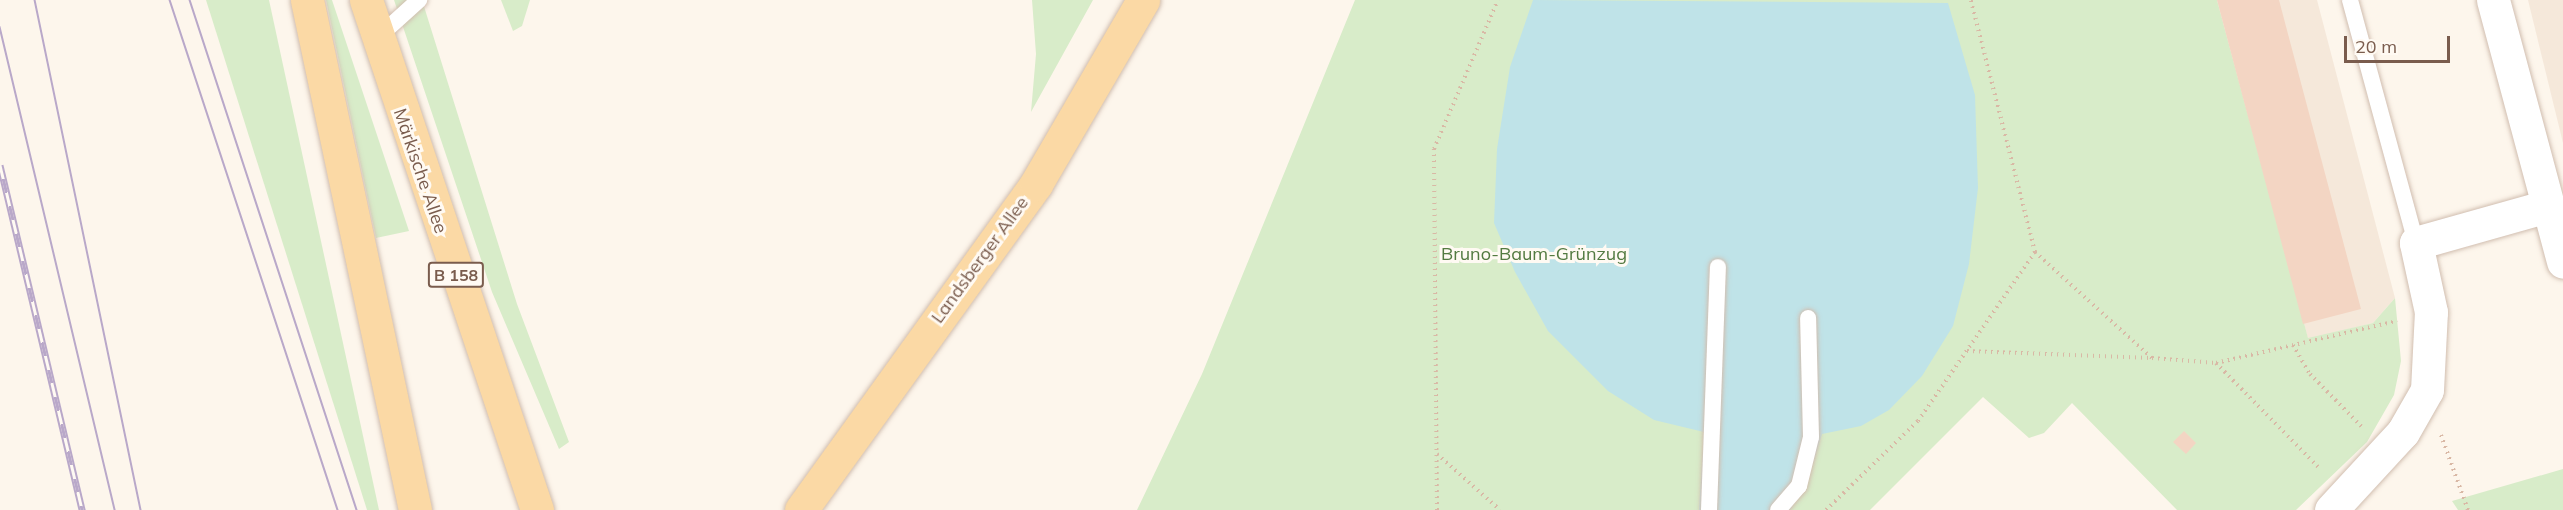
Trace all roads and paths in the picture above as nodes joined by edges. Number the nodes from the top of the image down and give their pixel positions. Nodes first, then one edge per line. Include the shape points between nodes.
1 (307, 0) edge
2 (364, 0) edge
3 (419, 0) edge
4 (1143, 0) edge
5 (1498, 0) edge
6 (1971, 0) edge
7 (2350, 0) edge
8 (2493, 0) edge
9 (377, 38) junction
10 (2548, 206) junction
11 (2416, 243) junction
12 (2035, 252) junction
13 (2563, 262) edge
14 (1718, 267) dead end
15 (2431, 312) junction
16 (1808, 318) dead end
17 (2293, 345) junction
18 (1966, 351) junction
19 (2152, 358) junction
20 (2216, 363) junction
21 (2427, 390) junction
22 (2368, 432) dead end
23 (1437, 454) junction
24 (2338, 503) edge
25 (415, 510) edge
26 (537, 510) edge
27 (801, 510) edge
28 (1437, 510) edge
29 (1500, 510) edge
30 (1709, 510) edge
31 (1778, 510) edge
32 (1826, 510) edge
33 (2468, 510) edge

1 - 25 main road
2 - 9 main road, Märkische Allee
3 - 9 lane
4 - 27 main road, Landsberger Allee via 1036,184
5 - 23 path via 1434,149
6 - 12 path
7 - 11 lane
8 - 10 street
9 - 26 main road, Märkische Allee / B 158
10 - 11 street
10 - 13 street
11 - 15 street
12 - 18 path
12 - 19 path
14 - 30 lane
15 - 17 path
15 - 21 street
16 - 31 lane via 1811,437 1799,486
17 - 20 path
17 - 22 path via 2310,375
18 - 19 path
18 - 32 path via 1918,421
19 - 20 path
20 - 24 path
21 - 24 street via 2403,432
21 - 33 path
23 - 28 path
23 - 29 path

